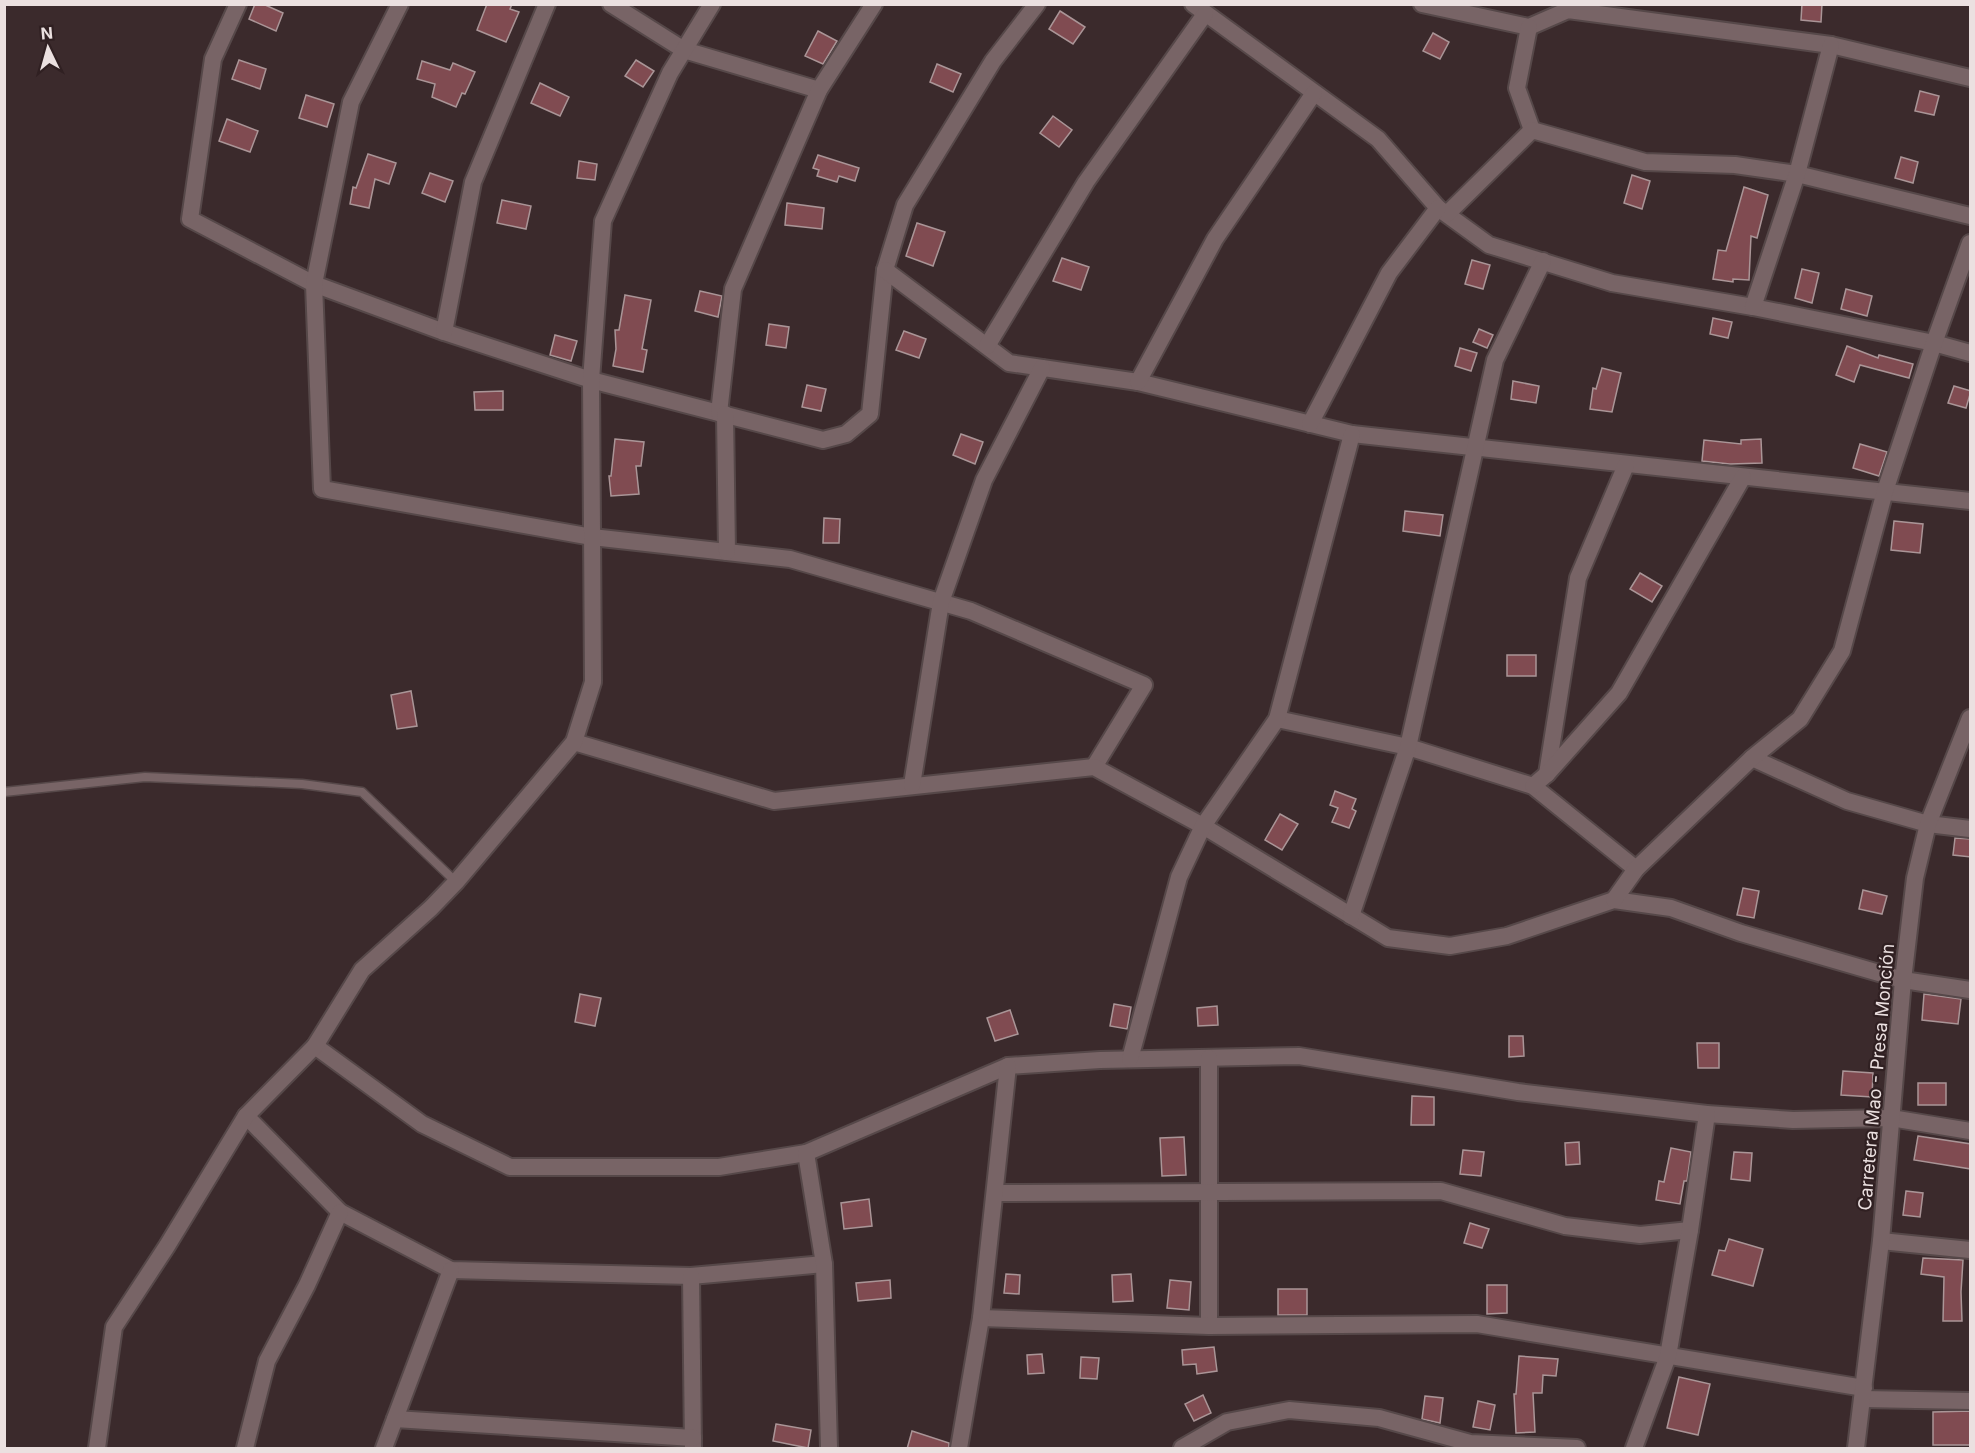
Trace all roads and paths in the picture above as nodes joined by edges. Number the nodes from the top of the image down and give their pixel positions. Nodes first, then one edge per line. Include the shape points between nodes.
1 (238, 4) edge
2 (400, 4) edge
3 (547, 4) edge
4 (611, 4) edge
5 (712, 4) edge
6 (874, 4) edge
7 (1037, 4) edge
8 (1422, 4) edge
9 (1569, 7) edge
10 (1200, 8) edge
11 (1529, 27) junction
12 (1831, 45) junction
13 (684, 50) junction
14 (1971, 78) edge
15 (819, 90) junction
16 (1314, 93) junction
17 (1532, 130) junction
18 (1797, 174) junction
19 (1443, 211) junction
20 (1971, 216) edge
21 (1971, 243) edge
22 (1543, 261) junction
23 (885, 270) junction
24 (314, 285) junction
25 (1753, 307) junction
26 (444, 332) junction
27 (1934, 343) junction
28 (987, 346) junction
29 (1971, 353) edge
30 (1042, 368) junction
31 (591, 380) junction
32 (1138, 382) junction
33 (722, 414) junction
34 (1310, 424) junction
35 (1352, 434) junction
36 (1475, 448) junction
37 (1626, 465) junction
38 (1743, 477) junction
39 (1885, 491) junction
40 (1971, 501) edge
41 (592, 537) junction
42 (727, 552) junction
43 (941, 602) junction
44 (1971, 718) edge
45 (1277, 719) junction
46 (574, 742) junction
47 (1408, 747) junction
48 (1752, 758) junction
49 (1094, 767) junction
50 (1547, 774) junction
51 (912, 785) junction
52 (1533, 786) junction
53 (4, 792) edge
54 (1928, 824) junction
55 (1203, 826) junction
56 (1971, 829) edge
57 (1636, 869) junction
58 (456, 882) junction
59 (1614, 900) junction
60 (1351, 916) junction
61 (1903, 980) junction
62 (1971, 990) edge
63 (315, 1046) junction
64 (1209, 1058) junction
65 (1130, 1059) junction
66 (1008, 1066) junction
67 (1707, 1114) junction
68 (246, 1116) junction
69 (1891, 1118) junction
70 (1971, 1131) edge
71 (807, 1153) junction
72 (995, 1192) junction
73 (1209, 1193) junction
74 (340, 1212) junction
75 (1690, 1230) junction
76 (1881, 1241) junction
77 (1971, 1250) edge
78 (824, 1264) junction
79 (451, 1270) junction
80 (691, 1276) junction
81 (981, 1318) junction
82 (1209, 1326) junction
83 (1668, 1356) junction
84 (1863, 1394) junction
85 (1971, 1401) edge
86 (395, 1419) junction
87 (693, 1443) edge
88 (96, 1449) edge
89 (245, 1449) edge
90 (384, 1449) edge
91 (829, 1449) edge
92 (959, 1449) edge
93 (1182, 1449) edge
94 (1577, 1449) edge
95 (1634, 1449) edge
96 (1856, 1449) edge

1 - 24 street via 213,59 190,219
2 - 24 street via 351,102
3 - 26 street via 473,182
4 - 13 street
5 - 13 street
6 - 15 street
7 - 23 street via 993,61 904,205
8 - 11 street
9 - 11 street
9 - 12 street
10 - 16 street
10 - 28 street via 1086,182
11 - 17 street via 1517,88
12 - 14 street
12 - 18 street
13 - 15 street
13 - 31 street via 603,221
15 - 33 street via 734,289
16 - 19 street via 1378,139
16 - 32 street via 1215,239
17 - 18 street via 1645,162 1735,165
17 - 19 street
18 - 20 street
18 - 25 street
19 - 22 street via 1489,244
19 - 34 street via 1389,273
21 - 27 street
22 - 25 street via 1612,283
22 - 36 street via 1495,360
23 - 28 street
23 - 33 street via 870,414 846,434 823,440
24 - 26 street
24 - 41 street via 322,489
25 - 27 street
26 - 31 street
27 - 29 street
27 - 39 street
28 - 30 street via 1009,363
30 - 32 street
30 - 43 street via 984,480
31 - 33 street
31 - 41 street
32 - 34 street
33 - 42 street
34 - 35 street
35 - 36 street
35 - 45 street
36 - 37 street
36 - 47 street
37 - 38 street
37 - 50 street via 1578,578
38 - 39 street
38 - 50 street via 1619,693
39 - 40 street
39 - 48 street via 1842,651 1800,719
41 - 42 street
41 - 46 street via 593,682
42 - 43 street via 790,559
43 - 49 street via 971,611 1144,685
43 - 51 street
44 - 54 street, Carretera Mao - Presa Monción
45 - 47 street
45 - 55 street
46 - 51 street via 774,801
46 - 58 street
47 - 52 street
47 - 60 street
48 - 54 street via 1847,801
48 - 57 street
49 - 51 street
49 - 55 street
50 - 52 street
52 - 57 street
53 - 58 lane via 145,777 302,784 362,792
54 - 56 street
54 - 61 street, Carretera Mao - Presa Monción via 1915,878
55 - 60 street
55 - 65 street via 1179,877
57 - 59 street
58 - 63 street via 362,970
59 - 60 street via 1507,936 1450,946 1388,938
59 - 61 street via 1671,908 1741,933
61 - 62 street
61 - 69 street, Carretera Mao - Presa Monción
63 - 68 street
63 - 71 street via 422,1124 510,1167 719,1167
64 - 65 street
64 - 67 street via 1299,1056 1518,1092
64 - 73 street
65 - 66 street
66 - 71 street
66 - 72 street
67 - 69 street via 1793,1120
67 - 75 street
68 - 74 street
68 - 88 street via 114,1327
69 - 70 street
69 - 76 street, Carretera Mao - Presa Monción
71 - 78 street
72 - 73 street
72 - 81 street
73 - 75 street via 1441,1191 1565,1226 1640,1235
73 - 82 street
74 - 79 street
74 - 89 street via 267,1361
75 - 83 street
76 - 77 street
76 - 84 street, Carretera Mao - Presa Monción
78 - 80 street
78 - 91 street
79 - 80 street
79 - 86 street
80 - 87 street
81 - 82 street
81 - 92 street
82 - 83 street via 1477,1324
83 - 84 street
83 - 95 street
84 - 85 street
84 - 96 street, Carretera Mao - Presa Monción
86 - 87 street
86 - 90 street
93 - 94 street via 1227,1422 1289,1410 1378,1418 1470,1443

